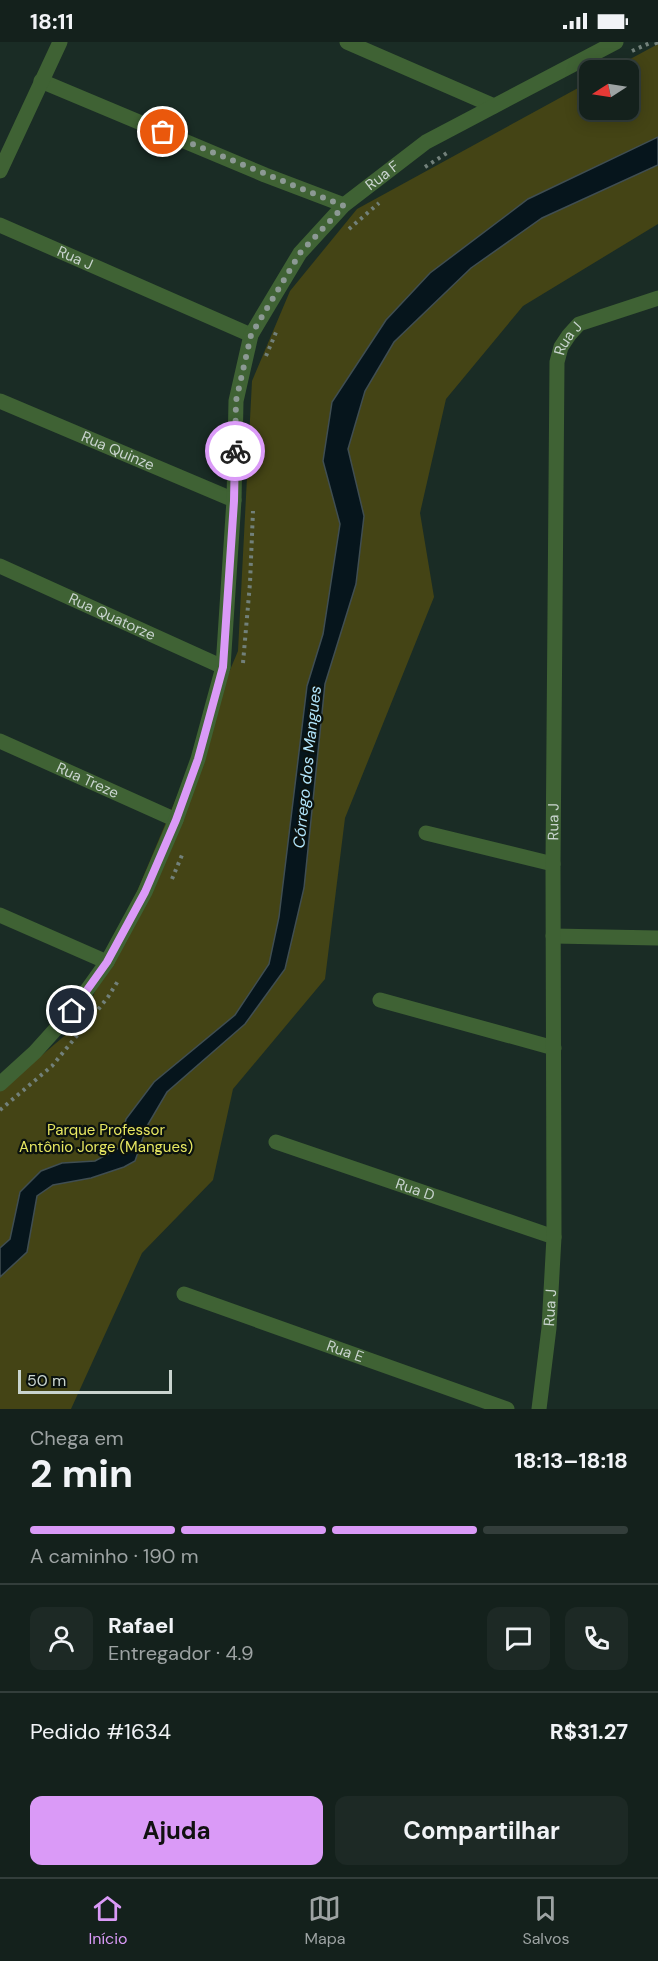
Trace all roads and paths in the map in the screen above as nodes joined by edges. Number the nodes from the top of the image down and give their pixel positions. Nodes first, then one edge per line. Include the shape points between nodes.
1 (60, 42) edge
2 (347, 42) edge
3 (616, 42) edge
4 (654, 42) edge
5 (658, 48) edge
6 (637, 49) dead end
7 (41, 81) junction
8 (494, 106) junction
9 (455, 148) dead end
10 (0, 171) edge
11 (417, 172) dead end
12 (384, 199) dead end
13 (344, 206) junction
14 (0, 225) edge
15 (342, 235) dead end
16 (658, 298) edge
17 (278, 327) dead end
18 (251, 335) junction
19 (262, 365) dead end
20 (0, 401) edge
21 (254, 500) dead end
22 (234, 501) junction
23 (0, 566) edge
24 (223, 667) junction
25 (243, 667) dead end
26 (0, 741) edge
27 (176, 820) junction
28 (426, 833) dead end
29 (185, 847) dead end
30 (553, 864) junction
31 (168, 887) dead end
32 (0, 915) edge
33 (553, 936) junction
34 (658, 938) edge
35 (107, 962) junction
36 (120, 976) dead end
37 (380, 1000) dead end
38 (554, 1048) junction
39 (0, 1084) edge
40 (0, 1110) edge
41 (276, 1143) dead end
42 (554, 1237) junction
43 (184, 1294) dead end
44 (507, 1409) edge
45 (539, 1409) edge

1 - 7 street
2 - 8 street
3 - 8 street, Rua F
4 - 5 path
4 - 6 path
7 - 10 street
7 - 13 street
8 - 13 street, Rua F via 426,142
9 - 11 path
12 - 15 path
13 - 18 street, Rua F via 300,253
14 - 18 street, Rua J
16 - 30 street, Rua J via 579,324 561,347 557,362
17 - 19 path
18 - 22 street, Rua F via 236,401
20 - 22 street, Rua Quinze
21 - 25 path
22 - 24 street, Rua F
23 - 24 street, Rua Quatorze
24 - 27 street, Rua F via 198,759
26 - 27 street, Rua Treze
27 - 35 street, Rua F via 145,892
28 - 30 street
29 - 31 path
30 - 33 street, Rua J
32 - 35 street
33 - 34 street
33 - 38 street, Rua J
35 - 39 street, Rua F via 72,1011
36 - 40 path via 108,997 52,1066
37 - 38 street
38 - 42 street, Rua J
41 - 42 street, Rua D
42 - 45 street, Rua J via 549,1329
43 - 44 street, Rua E

